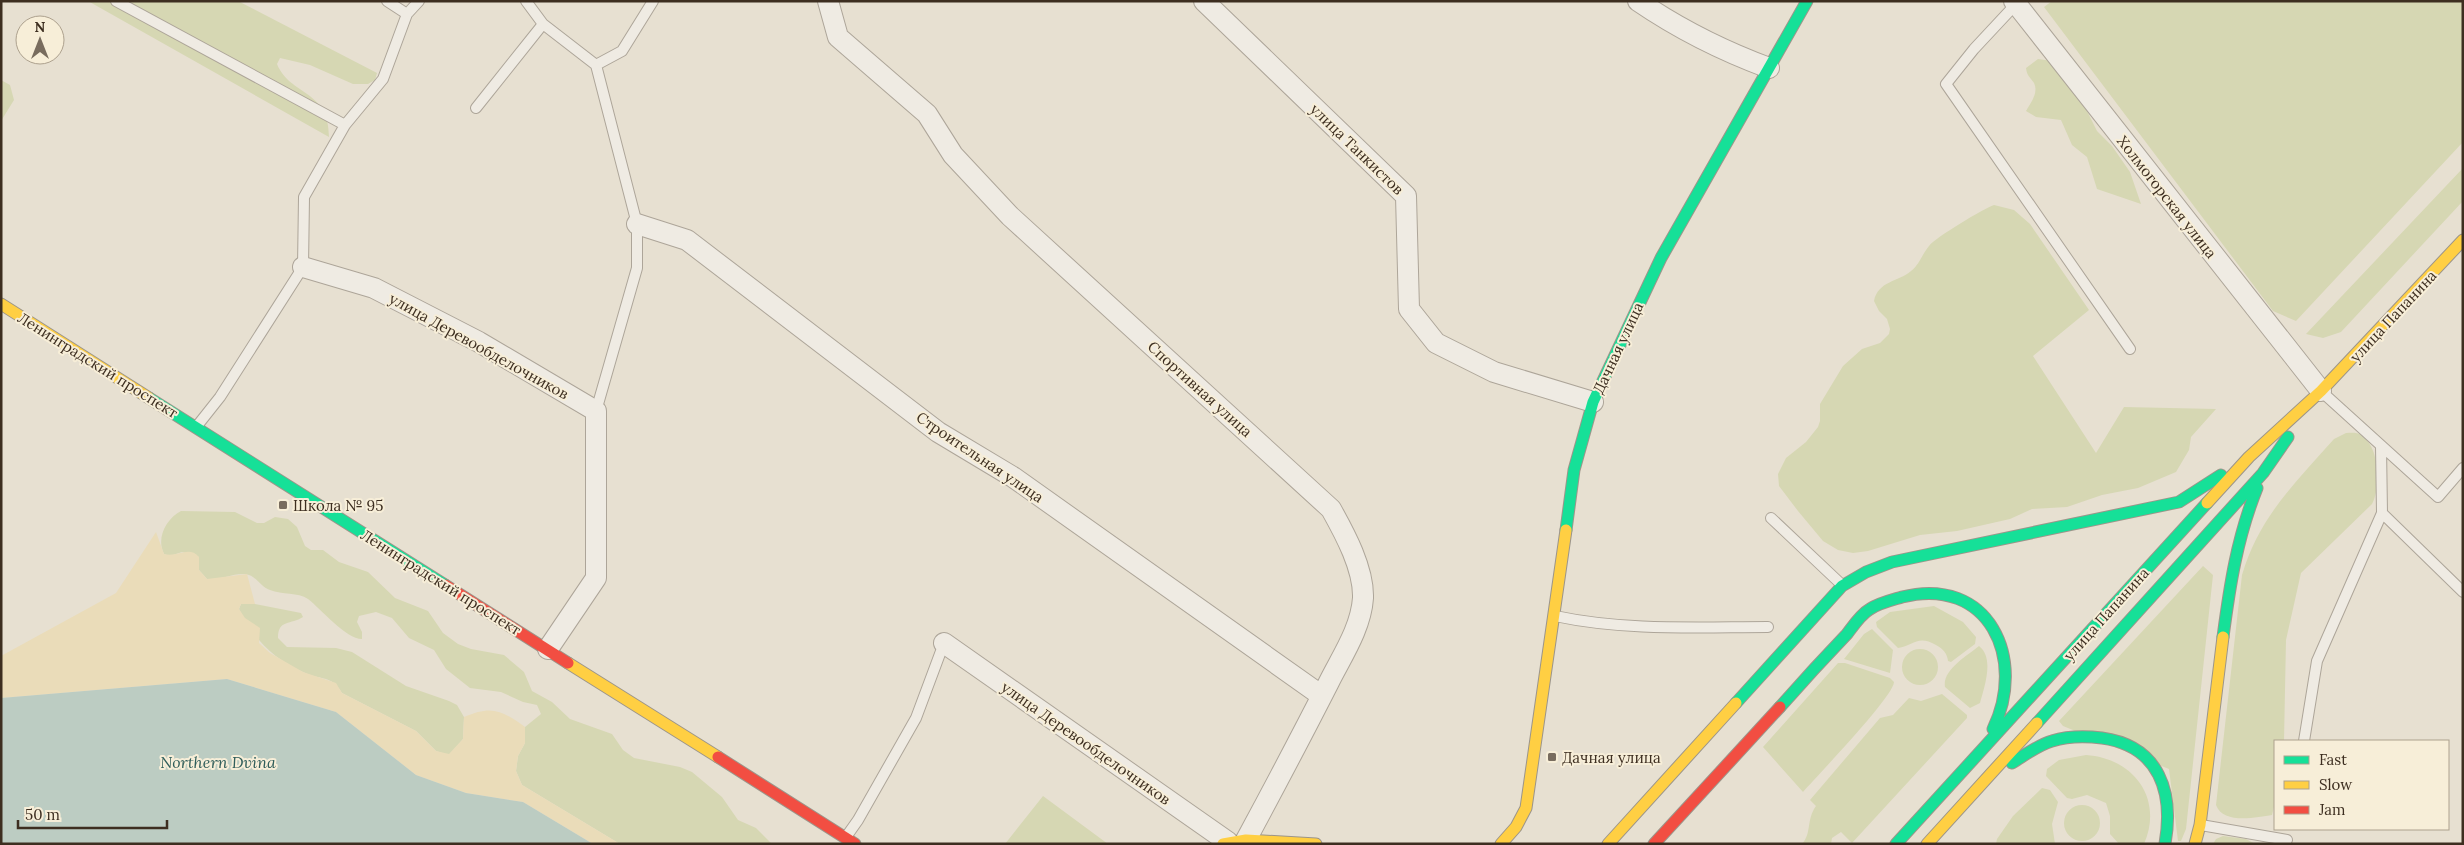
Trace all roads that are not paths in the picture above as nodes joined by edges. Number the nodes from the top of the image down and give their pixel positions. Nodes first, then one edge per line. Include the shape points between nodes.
1 (116, 1) edge
2 (387, 1) edge
3 (418, 1) edge
4 (526, 1) edge
5 (653, 1) edge
6 (828, 1) edge
7 (1204, 1) edge
8 (1638, 1) edge
9 (1807, 1) edge
10 (2015, 3) edge
11 (407, 14) junction
12 (543, 24) junction
13 (596, 65) junction
14 (1769, 68) junction
15 (476, 108) dead end
16 (345, 124) junction
17 (637, 224) junction
18 (2463, 240) edge
19 (303, 267) junction
20 (1, 304) edge
21 (2130, 349) dead end
22 (2322, 392) junction
23 (1593, 402) junction
24 (596, 411) junction
25 (196, 427) junction
26 (2381, 446) junction
27 (2249, 457) junction
28 (2463, 468) edge
29 (2263, 473) junction
30 (2382, 514) junction
31 (1771, 518) dead end
32 (1842, 586) junction
33 (2463, 592) edge
34 (1554, 616) junction
35 (1768, 627) dead end
36 (944, 643) joint
37 (548, 650) junction
38 (1322, 696) junction
39 (2304, 740) edge
40 (1970, 764) junction
41 (1990, 777) junction
42 (2200, 825) junction
43 (1516, 827) junction
44 (850, 841) edge
45 (1232, 842) edge
46 (2286, 842) edge
47 (1316, 844) edge
48 (1501, 844) edge
49 (1522, 844) edge
50 (1608, 844) edge
51 (1654, 844) edge
52 (1896, 844) edge
53 (1927, 844) edge
54 (2165, 844) edge
55 (2195, 844) edge

1 - 16 lane
2 - 11 lane
3 - 11 lane
4 - 12 lane
5 - 13 lane via 622,51
6 - 38 street, Спортивная улица via 838,37 926,114 953,155 1010,216 1331,509 1351,552 1363,596 1356,628
7 - 23 street, улица Танкистов via 1406,196 1409,309 1436,343 1494,372
8 - 14 street via 1661,17 1730,53
9 - 14 main road, Дачная улица
10 - 21 lane via 1946,84
10 - 22 street, Холмогорская улица
11 - 16 lane via 383,79
12 - 13 lane
12 - 15 lane
13 - 17 lane
14 - 23 main road, Дачная улица via 1661,258
16 - 19 lane via 304,197
17 - 24 lane via 637,268
17 - 38 street, Строительная улица via 687,240 938,432 1013,477
18 - 22 main road, улица Папанина
19 - 24 street, улица Деревообделочников via 374,288 479,342
19 - 25 lane via 220,397
20 - 25 main road, Ленинградский проспект
22 - 26 lane
22 - 27 main road, улица Папанина
22 - 29 main road, улица Папанина
23 - 34 main road, Дачная улица via 1574,470
24 - 37 street via 596,578
25 - 37 main road, Ленинградский проспект
26 - 28 lane via 2438,497
26 - 30 lane
27 - 32 main road via 2178,502 1892,562
27 - 40 main road, улица Папанина
29 - 41 main road, улица Папанина
29 - 42 main road via 2243,524 2231,573
30 - 33 lane
30 - 39 lane via 2317,661
31 - 32 lane
32 - 50 main road
34 - 35 lane via 1652,628
34 - 43 main road, Дачная улица via 1528,800
36 - 44 lane via 916,718 858,820
36 - 45 street, улица Деревообделочников
37 - 44 main road, Ленинградский проспект
38 - 45 street, Спортивная улица
40 - 51 main road via 1999,720 2008,683 2005,656 1990,623 1971,605 1952,596 1910,594 1869,609
40 - 52 main road, улица Папанина
41 - 53 main road, улица Папанина
41 - 54 main road via 2052,741 2074,736 2113,740 2144,756 2161,778 2168,814
42 - 46 lane
42 - 55 main road
43 - 48 main road, Дачная улица
43 - 49 main road
45 - 47 main road

